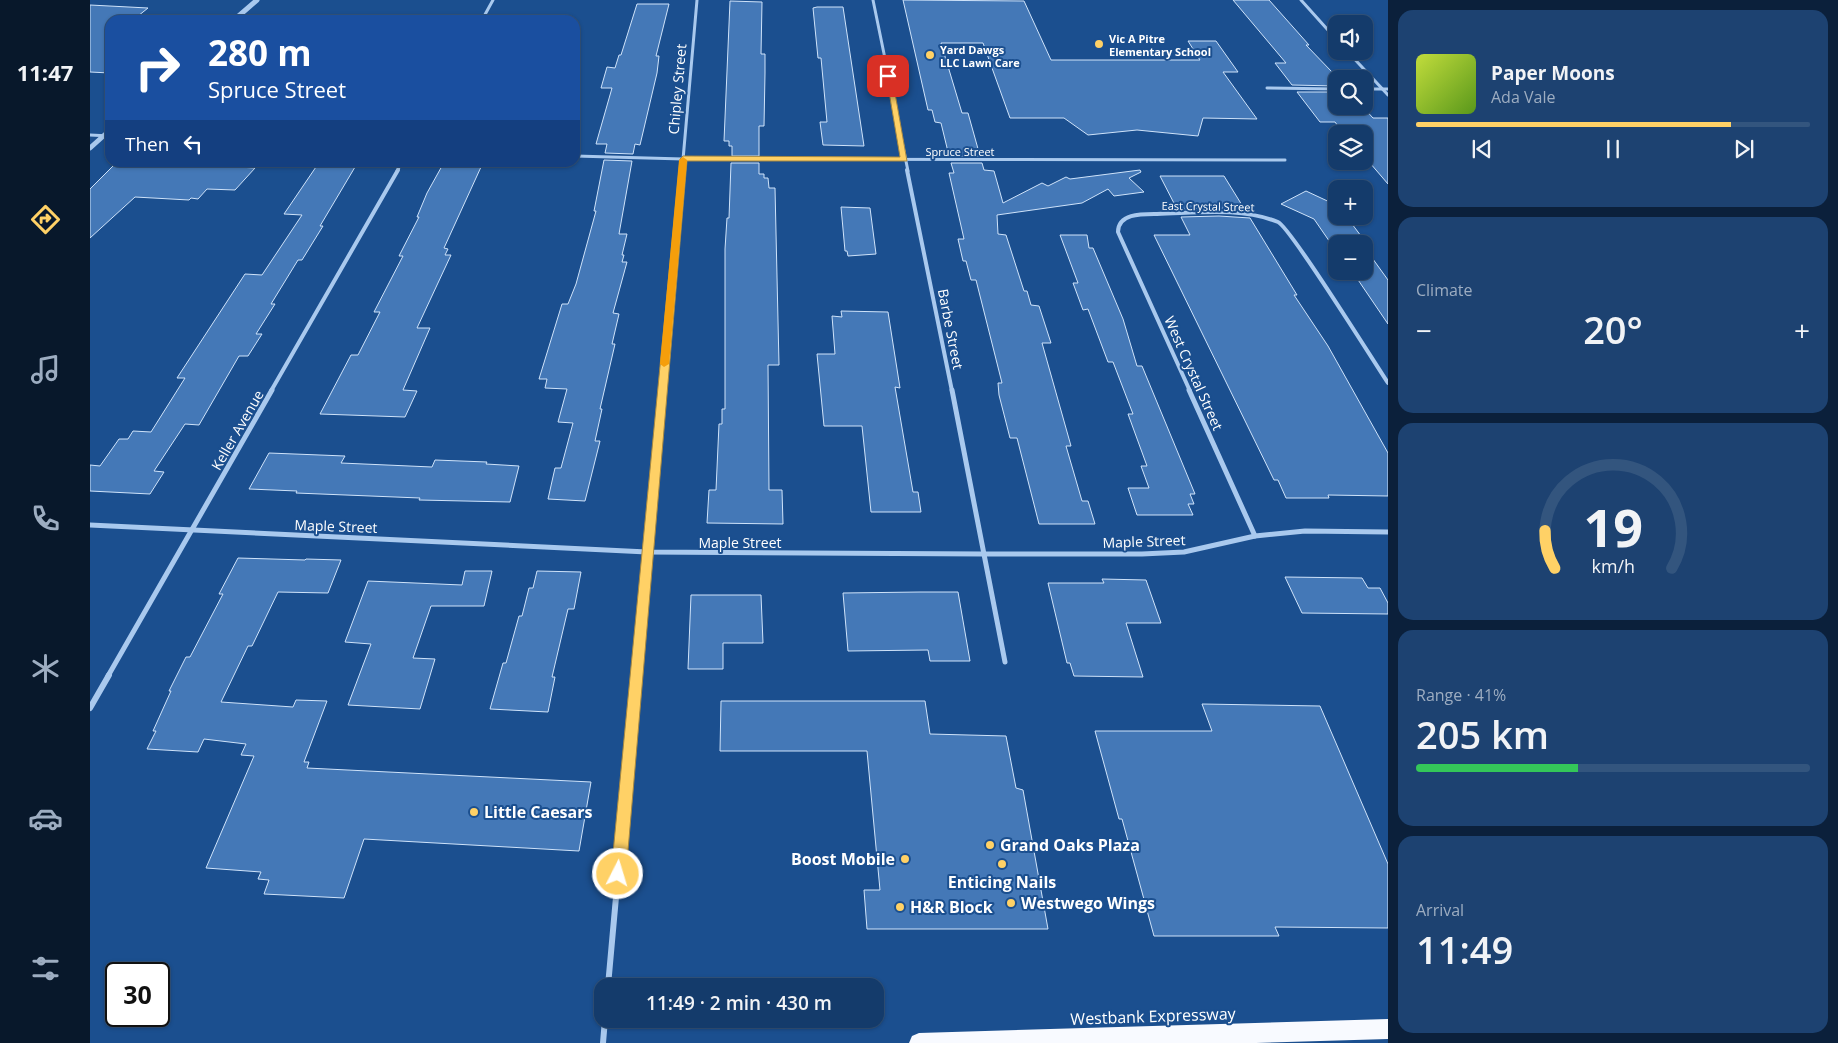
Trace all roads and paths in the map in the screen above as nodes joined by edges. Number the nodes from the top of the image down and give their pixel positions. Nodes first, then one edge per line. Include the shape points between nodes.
1 (257, 0) edge
2 (493, 0) edge
3 (697, 0) edge
4 (873, 0) edge
5 (1301, 0) edge
6 (240, 15) edge
7 (485, 15) edge
8 (1328, 30) edge
9 (1355, 60) edge
10 (1267, 88) dead end
11 (1328, 88) edge
12 (1373, 89) edge
13 (1382, 89) junction
14 (1388, 89) edge
15 (1388, 95) edge
16 (90, 135) edge
17 (105, 136) edge
18 (105, 137) edge
19 (90, 148) edge
20 (580, 156) edge
21 (683, 159) junction
22 (905, 160) junction
23 (1285, 160) dead end
24 (399, 167) edge
25 (1122, 220) joint
26 (1388, 383) edge
27 (90, 525) edge
28 (192, 532) junction
29 (1388, 532) edge
30 (1255, 536) junction
31 (647, 552) junction
32 (984, 554) junction
33 (1005, 662) dead end
34 (90, 708) edge
35 (609, 978) edge
36 (604, 1028) edge
37 (1388, 1030) edge
38 (603, 1043) edge
39 (919, 1043) edge

1 - 6 street
2 - 7 street
3 - 21 street, Chipley Street
4 - 22 street, Barbe Street
5 - 8 street
9 - 13 street
10 - 11 street
12 - 13 street
13 - 14 street
13 - 15 street
16 - 17 street
18 - 19 street
20 - 21 street, Spruce Street
21 - 22 street, Spruce Street
21 - 31 street, Chipley Street
22 - 23 street, Spruce Street
22 - 32 street, Barbe Street
24 - 28 street, Keller Avenue
25 - 26 street, East Crystal Street via 1141,214 1250,213 1281,223
25 - 30 street, West Crystal Street via 1118,232
27 - 28 street, Maple Street
28 - 31 street, Maple Street
28 - 34 street, Keller Avenue
29 - 30 street, Maple Street via 1305,531
30 - 32 street, Maple Street via 1184,552
31 - 32 street, Maple Street
31 - 35 street, Chipley Street
32 - 33 street, Barbe Street
36 - 38 street
37 - 39 highway, Westbank Expressway

